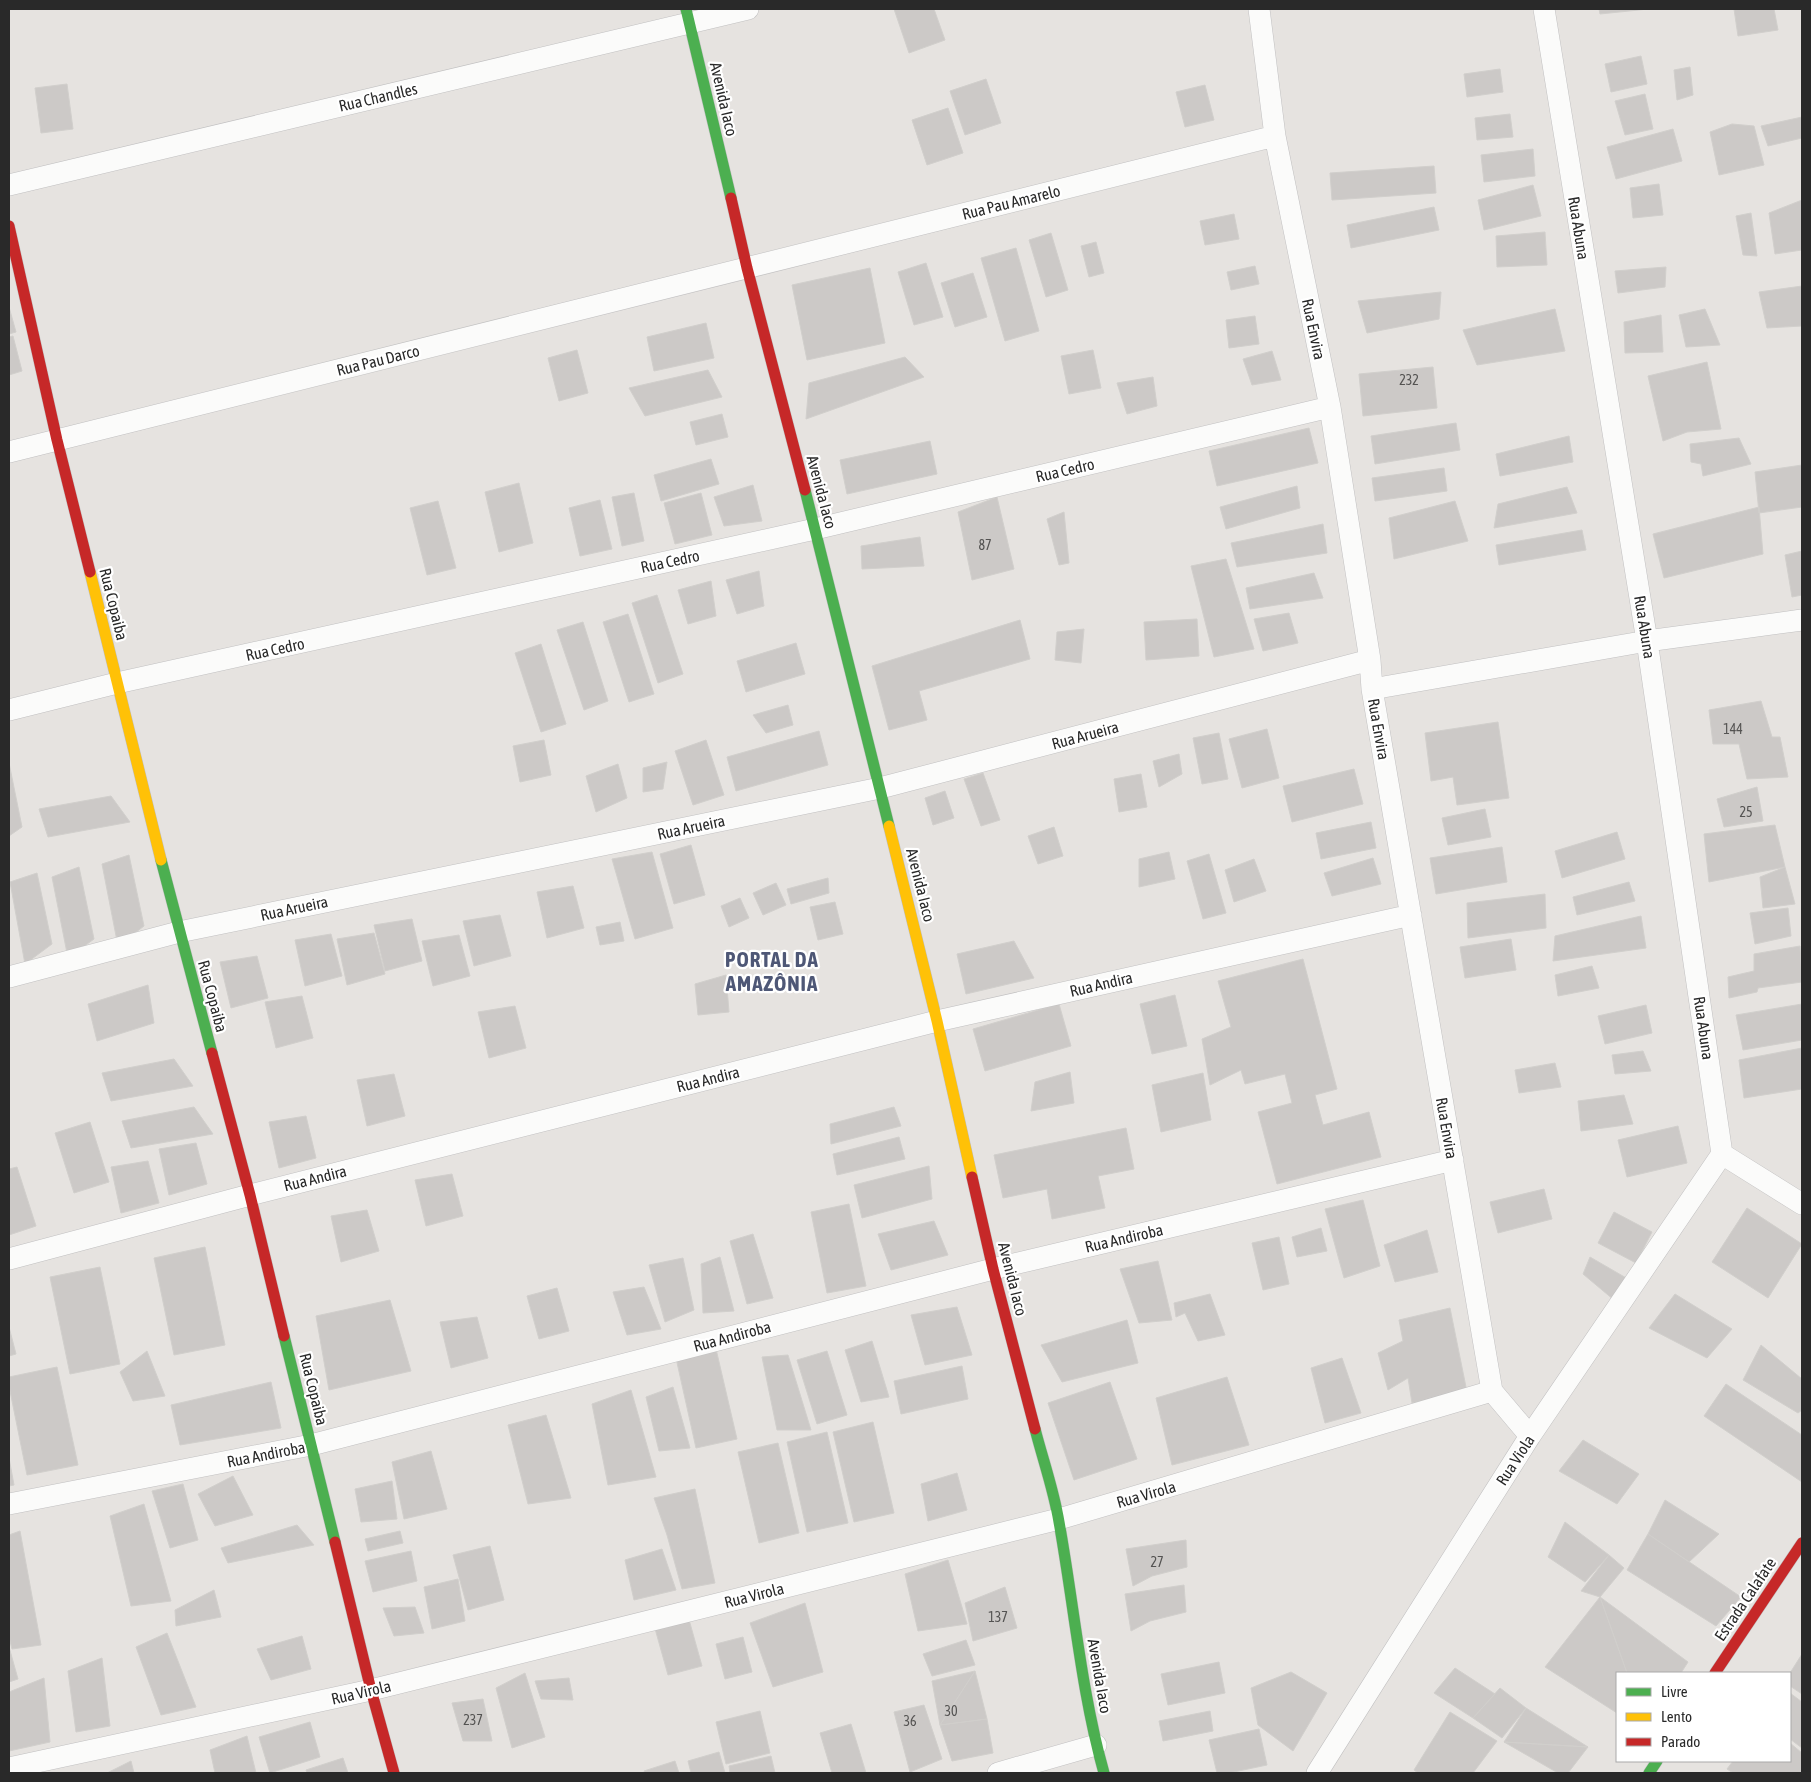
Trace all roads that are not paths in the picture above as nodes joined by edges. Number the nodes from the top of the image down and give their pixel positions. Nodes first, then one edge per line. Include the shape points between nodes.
1 (748, 9) edge
2 (1259, 9) edge
3 (1544, 9) edge
4 (688, 16) edge
5 (1275, 136) junction
6 (9, 185) edge
7 (9, 226) edge
8 (747, 268) junction
9 (1330, 407) junction
10 (57, 440) junction
11 (9, 452) edge
12 (815, 529) junction
13 (1802, 620) edge
14 (1647, 641) junction
15 (1370, 660) junction
16 (117, 684) junction
17 (1372, 689) junction
18 (9, 710) edge
19 (880, 788) junction
20 (1410, 915) junction
21 (179, 932) junction
22 (9, 977) edge
23 (937, 1022) junction
24 (1722, 1154) junction
25 (1453, 1160) junction
26 (250, 1195) junction
27 (1802, 1204) edge
28 (9, 1259) edge
29 (993, 1268) junction
30 (1492, 1392) junction
31 (1530, 1436) junction
32 (311, 1445) junction
33 (9, 1504) edge
34 (1059, 1520) junction
35 (1802, 1543) edge
36 (1717, 1672) edge
37 (371, 1690) junction
38 (1096, 1745) junction
39 (1656, 1762) edge
40 (9, 1768) edge
41 (394, 1773) edge
42 (998, 1773) edge
43 (1104, 1773) edge
44 (1317, 1773) edge
45 (1649, 1773) edge

1 - 4 street, Rua Chandles
2 - 5 street, Rua Envira
3 - 14 street, Rua Abuna
4 - 6 street, Rua Chandles
4 - 8 street, Avenida Iaco
5 - 8 street, Rua Pau Amarelo
5 - 9 street, Rua Envira
7 - 10 street, Rua Copaiba
8 - 10 street, Rua Pau Darco
8 - 12 street, Avenida Iaco
9 - 12 street, Rua Cedro
9 - 15 street, Rua Envira
10 - 11 street, Rua Pau Darco
10 - 16 street, Rua Copaiba
12 - 16 street, Rua Cedro
12 - 19 street, Avenida Iaco
13 - 14 street
14 - 17 street
14 - 24 street, Rua Abuna
15 - 17 street, Rua Envira
15 - 19 street, Rua Arueira
16 - 18 street, Rua Cedro
16 - 21 street, Rua Copaiba
17 - 20 street, Rua Envira
19 - 21 street, Rua Arueira
19 - 23 street, Avenida Iaco
20 - 23 street, Rua Andira
20 - 25 street, Rua Envira
21 - 22 street, Rua Arueira
21 - 26 street, Rua Copaiba
23 - 26 street, Rua Andira
23 - 29 street, Avenida Iaco
24 - 27 street
24 - 31 street, Rua Viola
25 - 29 street, Rua Andiroba
25 - 30 street, Rua Envira
26 - 28 street, Rua Andira
26 - 32 street, Rua Copaiba
29 - 32 street, Rua Andiroba
29 - 34 street, Avenida Iaco
30 - 31 street
30 - 34 street, Rua Virola
31 - 44 street, Rua Viola
32 - 33 street, Rua Andiroba
32 - 37 street, Rua Copaiba
34 - 37 street, Rua Virola
34 - 38 street, Avenida Iaco
35 - 36 street, Estrada Calafate
37 - 40 street, Rua Virola
37 - 41 street, Rua Copaiba
38 - 42 street
38 - 43 street, Avenida Iaco
39 - 45 street

